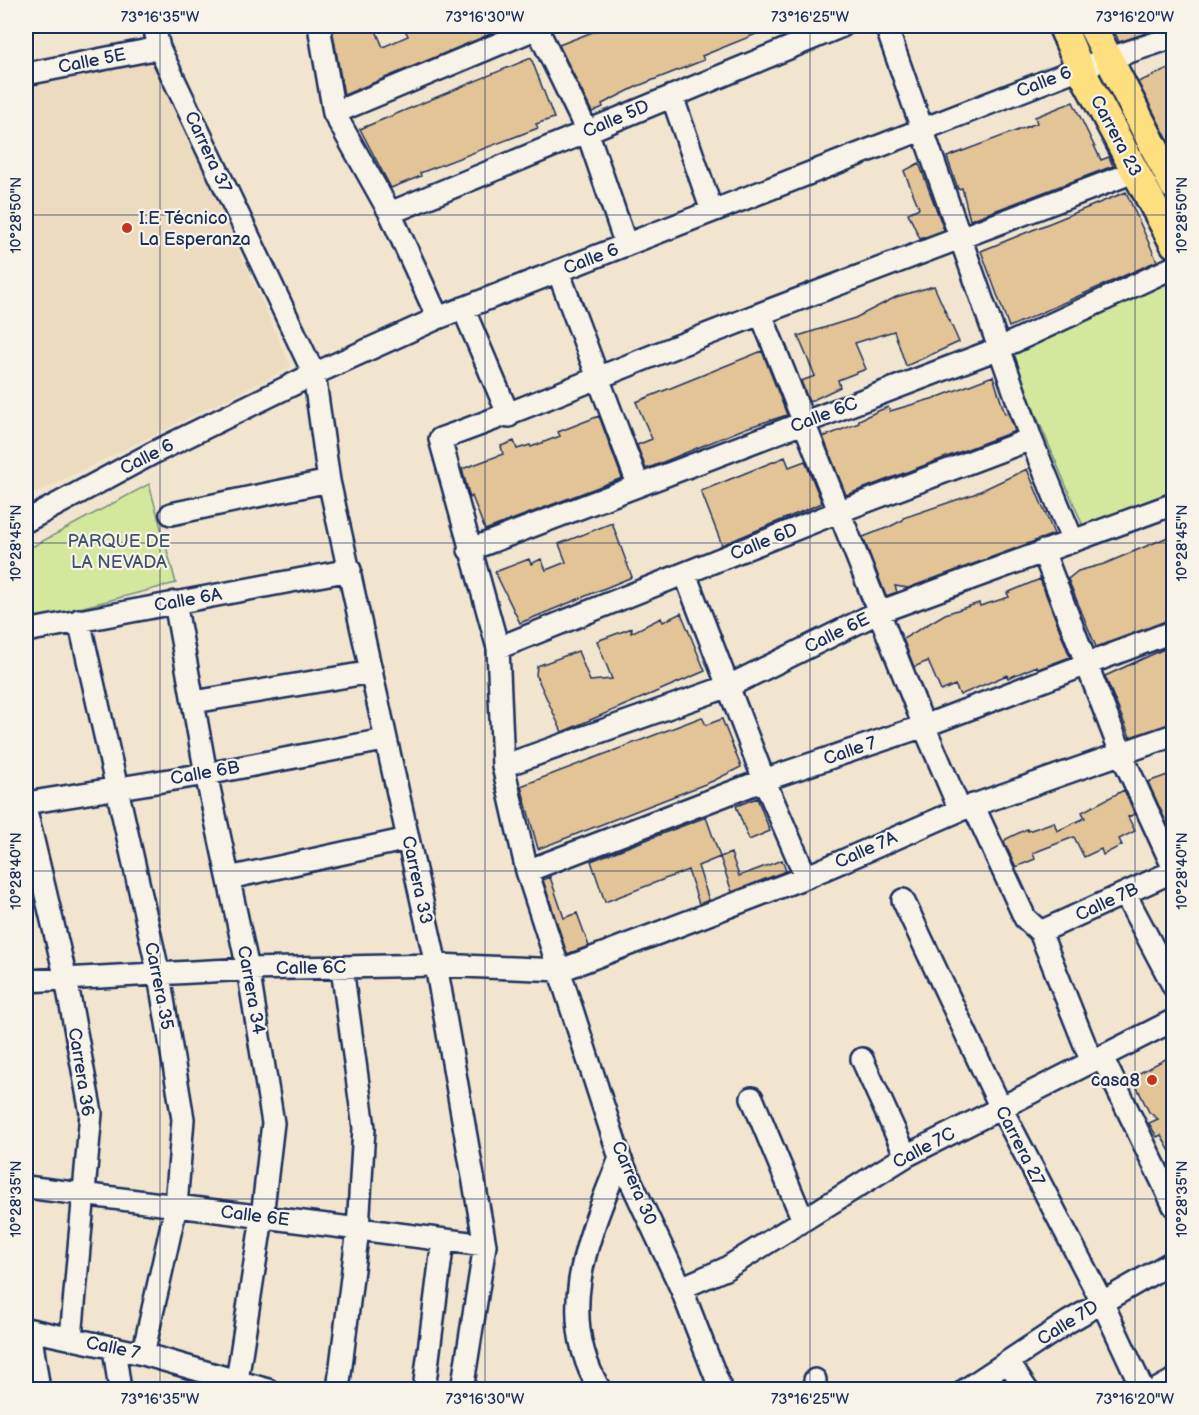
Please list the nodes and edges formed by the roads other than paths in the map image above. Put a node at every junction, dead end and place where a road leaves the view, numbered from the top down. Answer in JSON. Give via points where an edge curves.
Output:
{"nodes":[{"id":1,"x":154,"y":26,"type":"edge"},
{"id":2,"x":319,"y":26,"type":"edge"},
{"id":3,"x":538,"y":26,"type":"edge"},
{"id":4,"x":842,"y":26,"type":"edge"},
{"id":5,"x":885,"y":26,"type":"edge"},
{"id":6,"x":1062,"y":26,"type":"edge"},
{"id":7,"x":1092,"y":26,"type":"edge"},
{"id":8,"x":1173,"y":37,"type":"edge"},
{"id":9,"x":159,"y":48,"type":"junction"},
{"id":10,"x":1110,"y":59,"type":"junction"},
{"id":11,"x":1080,"y":68,"type":"junction"},
{"id":12,"x":26,"y":74,"type":"edge"},
{"id":13,"x":672,"y":96,"type":"junction"},
{"id":14,"x":334,"y":113,"type":"junction"},
{"id":15,"x":922,"y":130,"type":"junction"},
{"id":16,"x":587,"y":131,"type":"junction"},
{"id":17,"x":1170,"y":168,"type":"edge"},
{"id":18,"x":1134,"y":172,"type":"junction"},
{"id":19,"x":712,"y":211,"type":"junction"},
{"id":20,"x":390,"y":213,"type":"junction"},
{"id":21,"x":961,"y":237,"type":"junction"},
{"id":22,"x":1173,"y":244,"type":"edge"},
{"id":23,"x":626,"y":245,"type":"junction"},
{"id":24,"x":1173,"y":267,"type":"edge"},
{"id":25,"x":558,"y":271,"type":"junction"},
{"id":26,"x":463,"y":308,"type":"junction"},
{"id":27,"x":761,"y":314,"type":"junction"},
{"id":28,"x":438,"y":318,"type":"junction"},
{"id":29,"x":1000,"y":348,"type":"junction"},
{"id":30,"x":314,"y":374,"type":"junction"},
{"id":31,"x":598,"y":377,"type":"junction"},
{"id":32,"x":509,"y":416,"type":"junction"},
{"id":33,"x":806,"y":422,"type":"junction"},
{"id":34,"x":1032,"y":439,"type":"junction"},
{"id":35,"x":329,"y":481,"type":"junction"},
{"id":36,"x":638,"y":484,"type":"junction"},
{"id":37,"x":1173,"y":504,"type":"edge"},
{"id":38,"x":838,"y":512,"type":"junction"},
{"id":39,"x":171,"y":514,"type":"dead end"},
{"id":40,"x":26,"y":521,"type":"edge"},
{"id":41,"x":1072,"y":539,"type":"junction"},
{"id":42,"x":469,"y":550,"type":"junction"},
{"id":43,"x":1043,"y":550,"type":"junction"},
{"id":44,"x":350,"y":570,"type":"junction"},
{"id":45,"x":685,"y":574,"type":"junction"},
{"id":46,"x":175,"y":602,"type":"junction"},
{"id":47,"x":879,"y":612,"type":"junction"},
{"id":48,"x":79,"y":620,"type":"junction"},
{"id":49,"x":26,"y":631,"type":"edge"},
{"id":50,"x":1173,"y":632,"type":"edge"},
{"id":51,"x":498,"y":648,"type":"junction"},
{"id":52,"x":1089,"y":665,"type":"junction"},
{"id":53,"x":372,"y":672,"type":"junction"},
{"id":54,"x":729,"y":686,"type":"junction"},
{"id":55,"x":194,"y":702,"type":"junction"},
{"id":56,"x":924,"y":726,"type":"junction"},
{"id":57,"x":1173,"y":735,"type":"edge"},
{"id":58,"x":384,"y":740,"type":"junction"},
{"id":59,"x":1121,"y":753,"type":"junction"},
{"id":60,"x":503,"y":766,"type":"junction"},
{"id":61,"x":206,"y":774,"type":"junction"},
{"id":62,"x":764,"y":780,"type":"junction"},
{"id":63,"x":116,"y":787,"type":"junction"},
{"id":64,"x":26,"y":803,"type":"edge"},
{"id":65,"x":966,"y":807,"type":"junction"},
{"id":66,"x":26,"y":811,"type":"edge"},
{"id":67,"x":408,"y":839,"type":"junction"},
{"id":68,"x":1173,"y":870,"type":"edge"},
{"id":69,"x":527,"y":871,"type":"junction"},
{"id":70,"x":806,"y":877,"type":"junction"},
{"id":71,"x":229,"y":878,"type":"junction"},
{"id":72,"x":1125,"y":894,"type":"junction"},
{"id":73,"x":903,"y":900,"type":"dead end"},
{"id":74,"x":1040,"y":932,"type":"junction"},
{"id":75,"x":436,"y":965,"type":"junction"},
{"id":76,"x":342,"y":968,"type":"junction"},
{"id":77,"x":248,"y":969,"type":"junction"},
{"id":78,"x":561,"y":970,"type":"junction"},
{"id":79,"x":159,"y":975,"type":"junction"},
{"id":80,"x":66,"y":978,"type":"junction"},
{"id":81,"x":26,"y":981,"type":"edge"},
{"id":82,"x":1173,"y":987,"type":"edge"},
{"id":83,"x":1173,"y":1020,"type":"edge"},
{"id":84,"x":1096,"y":1058,"type":"junction"},
{"id":85,"x":862,"y":1059,"type":"dead end"},
{"id":86,"x":752,"y":1098,"type":"dead end"},
{"id":87,"x":1001,"y":1108,"type":"junction"},
{"id":88,"x":906,"y":1156,"type":"junction"},
{"id":89,"x":620,"y":1158,"type":"junction"},
{"id":90,"x":26,"y":1187,"type":"edge"},
{"id":91,"x":83,"y":1194,"type":"junction"},
{"id":92,"x":176,"y":1206,"type":"junction"},
{"id":93,"x":1173,"y":1206,"type":"edge"},
{"id":94,"x":262,"y":1217,"type":"junction"},
{"id":95,"x":802,"y":1220,"type":"junction"},
{"id":96,"x":358,"y":1229,"type":"junction"},
{"id":97,"x":442,"y":1240,"type":"junction"},
{"id":98,"x":485,"y":1245,"type":"junction"},
{"id":99,"x":1173,"y":1261,"type":"edge"},
{"id":100,"x":681,"y":1288,"type":"junction"},
{"id":101,"x":1102,"y":1302,"type":"junction"},
{"id":102,"x":28,"y":1330,"type":"edge"},
{"id":103,"x":71,"y":1338,"type":"junction"},
{"id":104,"x":114,"y":1348,"type":"junction"},
{"id":105,"x":143,"y":1354,"type":"junction"},
{"id":106,"x":1008,"y":1362,"type":"junction"},
{"id":107,"x":1173,"y":1380,"type":"edge"},
{"id":108,"x":227,"y":1383,"type":"edge"},
{"id":109,"x":39,"y":1389,"type":"edge"},
{"id":110,"x":120,"y":1389,"type":"edge"},
{"id":111,"x":268,"y":1389,"type":"edge"},
{"id":112,"x":338,"y":1389,"type":"edge"},
{"id":113,"x":424,"y":1389,"type":"edge"},
{"id":114,"x":462,"y":1389,"type":"edge"},
{"id":115,"x":600,"y":1389,"type":"edge"},
{"id":116,"x":721,"y":1389,"type":"edge"},
{"id":117,"x":965,"y":1389,"type":"edge"},
{"id":118,"x":1027,"y":1389,"type":"edge"},
{"id":119,"x":1143,"y":1389,"type":"edge"},
{"id":120,"x":1156,"y":1389,"type":"edge"}],
"edges":[{"from":1,"to":9,"type":"street","name":"Carrera 37"},
{"from":2,"to":14,"type":"street"},
{"from":3,"to":14,"type":"street"},
{"from":3,"to":16,"type":"street"},
{"from":4,"to":13,"type":"street","name":"Calle 5D"},
{"from":5,"to":15,"type":"street"},
{"from":6,"to":11,"type":"main road","name":"Carrera 23"},
{"from":7,"to":10,"type":"main road","name":"Carrera 23"},
{"from":8,"to":10,"type":"street","name":"Calle 6"},
{"from":9,"to":12,"type":"street","name":"Calle 5E"},
{"from":9,"to":30,"type":"street","name":"Carrera 37"},
{"from":10,"to":11,"type":"street","name":"Calle 6"},
{"from":10,"to":17,"type":"main road","name":"Carrera 23"},
{"from":11,"to":15,"type":"street","name":"Calle 6"},
{"from":11,"to":18,"type":"main road","name":"Carrera 23"},
{"from":13,"to":16,"type":"street","name":"Calle 5D"},
{"from":13,"to":19,"type":"street"},
{"from":14,"to":20,"type":"street"},
{"from":15,"to":19,"type":"street","name":"Calle 6"},
{"from":15,"to":21,"type":"street"},
{"from":16,"to":20,"type":"street","name":"Calle 5D"},
{"from":16,"to":23,"type":"street"},
{"from":18,"to":21,"type":"street"},
{"from":18,"to":22,"type":"main road","name":"Carrera 23"},
{"from":19,"to":23,"type":"street","name":"Calle 6"},
{"from":20,"to":28,"type":"street"},
{"from":21,"to":27,"type":"street"},
{"from":21,"to":29,"type":"street"},
{"from":23,"to":25,"type":"street","name":"Calle 6"},
{"from":24,"to":29,"type":"street","name":"Calle 6C"},
{"from":25,"to":26,"type":"street","name":"Calle 6"},
{"from":25,"to":31,"type":"street"},
{"from":26,"to":28,"type":"street","name":"Calle 6"},
{"from":26,"to":32,"type":"street"},
{"from":27,"to":31,"type":"street"},
{"from":27,"to":33,"type":"street"},
{"from":28,"to":30,"type":"street","name":"Calle 6"},
{"from":29,"to":33,"type":"street","name":"Calle 6C"},
{"from":29,"to":34,"type":"street"},
{"from":30,"to":35,"type":"street","name":"Carrera 33"},
{"from":30,"to":40,"type":"street","name":"Calle 6"},
{"from":31,"to":32,"type":"street"},
{"from":31,"to":36,"type":"street"},
{"from":32,"to":42,"type":"street","name":"Carrera 30","via":[[440,439]]},
{"from":33,"to":36,"type":"street","name":"Calle 6C"},
{"from":33,"to":38,"type":"street"},
{"from":34,"to":38,"type":"street","name":"Calle 6D"},
{"from":34,"to":41,"type":"street"},
{"from":35,"to":39,"type":"street"},
{"from":35,"to":44,"type":"street","name":"Carrera 33"},
{"from":36,"to":42,"type":"street","name":"Calle 6C"},
{"from":37,"to":41,"type":"street","name":"Calle 6E"},
{"from":38,"to":45,"type":"street","name":"Calle 6D"},
{"from":38,"to":47,"type":"street"},
{"from":41,"to":43,"type":"street","name":"Calle 6E"},
{"from":42,"to":51,"type":"street","name":"Carrera 30"},
{"from":43,"to":47,"type":"street","name":"Calle 6E"},
{"from":43,"to":52,"type":"street"},
{"from":44,"to":46,"type":"street","name":"Calle 6A"},
{"from":44,"to":53,"type":"street","name":"Carrera 33"},
{"from":45,"to":51,"type":"street","name":"Calle 6D"},
{"from":45,"to":54,"type":"street"},
{"from":46,"to":48,"type":"street","name":"Calle 6A"},
{"from":46,"to":55,"type":"street","name":"Carrera 34"},
{"from":47,"to":54,"type":"street","name":"Calle 6E"},
{"from":47,"to":56,"type":"street"},
{"from":48,"to":49,"type":"street","name":"Calle 6A"},
{"from":48,"to":63,"type":"street","name":"Carrera 35"},
{"from":50,"to":52,"type":"street","name":"Calle 7"},
{"from":51,"to":60,"type":"street","name":"Carrera 30"},
{"from":52,"to":56,"type":"street","name":"Calle 7"},
{"from":52,"to":59,"type":"street"},
{"from":53,"to":55,"type":"street"},
{"from":53,"to":58,"type":"street","name":"Carrera 33"},
{"from":54,"to":60,"type":"street","name":"Calle 6E"},
{"from":54,"to":62,"type":"street"},
{"from":55,"to":61,"type":"street","name":"Carrera 34"},
{"from":56,"to":62,"type":"street","name":"Calle 7"},
{"from":56,"to":65,"type":"street"},
{"from":57,"to":59,"type":"street","name":"Calle 7A"},
{"from":58,"to":61,"type":"street","name":"Calle 6B"},
{"from":58,"to":67,"type":"street","name":"Carrera 33"},
{"from":59,"to":65,"type":"street","name":"Calle 7A"},
{"from":59,"to":68,"type":"street"},
{"from":60,"to":69,"type":"street","name":"Carrera 30"},
{"from":61,"to":63,"type":"street","name":"Calle 6B"},
{"from":61,"to":71,"type":"street","name":"Carrera 34"},
{"from":62,"to":69,"type":"street","name":"Calle 7"},
{"from":62,"to":70,"type":"street"},
{"from":63,"to":64,"type":"street","name":"Calle 6B"},
{"from":63,"to":79,"type":"street","name":"Carrera 35"},
{"from":65,"to":70,"type":"street","name":"Calle 7A"},
{"from":65,"to":74,"type":"street","via":[[1025,918]]},
{"from":66,"to":80,"type":"street","name":"Carrera 36"},
{"from":67,"to":71,"type":"street"},
{"from":67,"to":75,"type":"street","name":"Carrera 33"},
{"from":68,"to":72,"type":"street","name":"Calle 7B"},
{"from":69,"to":78,"type":"street","name":"Carrera 30"},
{"from":70,"to":78,"type":"street","name":"Calle 7A"},
{"from":71,"to":77,"type":"street","name":"Carrera 34"},
{"from":72,"to":74,"type":"street","name":"Calle 7B"},
{"from":72,"to":82,"type":"street"},
{"from":73,"to":87,"type":"street","name":"Carrera 27"},
{"from":74,"to":84,"type":"street"},
{"from":75,"to":76,"type":"street","name":"Calle 6C"},
{"from":75,"to":78,"type":"street","name":"Calle 6C"},
{"from":75,"to":98,"type":"street","name":"Carrera 33"},
{"from":76,"to":77,"type":"street","name":"Calle 6C"},
{"from":76,"to":96,"type":"street","via":[[364,1128]]},
{"from":77,"to":79,"type":"street","name":"Calle 6C"},
{"from":77,"to":94,"type":"street","name":"Carrera 34","via":[[273,1123]]},
{"from":78,"to":89,"type":"street","name":"Carrera 30"},
{"from":79,"to":80,"type":"street","name":"Calle 6C"},
{"from":79,"to":92,"type":"street","name":"Carrera 35","via":[[183,1119]]},
{"from":80,"to":81,"type":"street","name":"Calle 6C"},
{"from":80,"to":91,"type":"street","name":"Carrera 36","via":[[91,1113]]},
{"from":83,"to":84,"type":"street","name":"Calle 7C"},
{"from":84,"to":87,"type":"street","name":"Calle 7C"},
{"from":84,"to":93,"type":"street"},
{"from":85,"to":88,"type":"street"},
{"from":86,"to":95,"type":"street"},
{"from":87,"to":88,"type":"street","name":"Calle 7C"},
{"from":87,"to":101,"type":"street","name":"Carrera 27"},
{"from":88,"to":95,"type":"street","name":"Calle 7C"},
{"from":89,"to":100,"type":"street","name":"Carrera 30"},
{"from":89,"to":115,"type":"street","via":[[592,1230],[576,1300],[588,1370]]},
{"from":90,"to":91,"type":"street","name":"Calle 6E"},
{"from":91,"to":92,"type":"street","name":"Calle 6E"},
{"from":91,"to":103,"type":"street","name":"Carrera 36"},
{"from":92,"to":94,"type":"street","name":"Calle 6E"},
{"from":92,"to":105,"type":"street","name":"Carrera 35"},
{"from":94,"to":96,"type":"street","name":"Calle 6E"},
{"from":94,"to":108,"type":"street","name":"Carrera 34"},
{"from":95,"to":100,"type":"street","name":"Calle 7C","via":[[725,1269]]},
{"from":96,"to":97,"type":"street","name":"Calle 6E"},
{"from":96,"to":112,"type":"street"},
{"from":97,"to":98,"type":"street","name":"Calle 6E"},
{"from":97,"to":113,"type":"street"},
{"from":98,"to":114,"type":"street","name":"Carrera 33"},
{"from":99,"to":101,"type":"street","name":"Calle 7D"},
{"from":100,"to":116,"type":"street","name":"Carrera 30"},
{"from":101,"to":106,"type":"street","name":"Calle 7D"},
{"from":101,"to":119,"type":"street","name":"Carrera 27"},
{"from":102,"to":103,"type":"street","name":"Calle 7"},
{"from":102,"to":109,"type":"street"},
{"from":103,"to":104,"type":"street","name":"Calle 7"},
{"from":104,"to":105,"type":"street","name":"Calle 7"},
{"from":104,"to":110,"type":"street"},
{"from":105,"to":108,"type":"street","name":"Calle 7"},
{"from":106,"to":117,"type":"street","name":"Calle 7D"},
{"from":106,"to":118,"type":"street"},
{"from":107,"to":120,"type":"street"},
{"from":108,"to":111,"type":"street","name":"Calle 7"}]}
